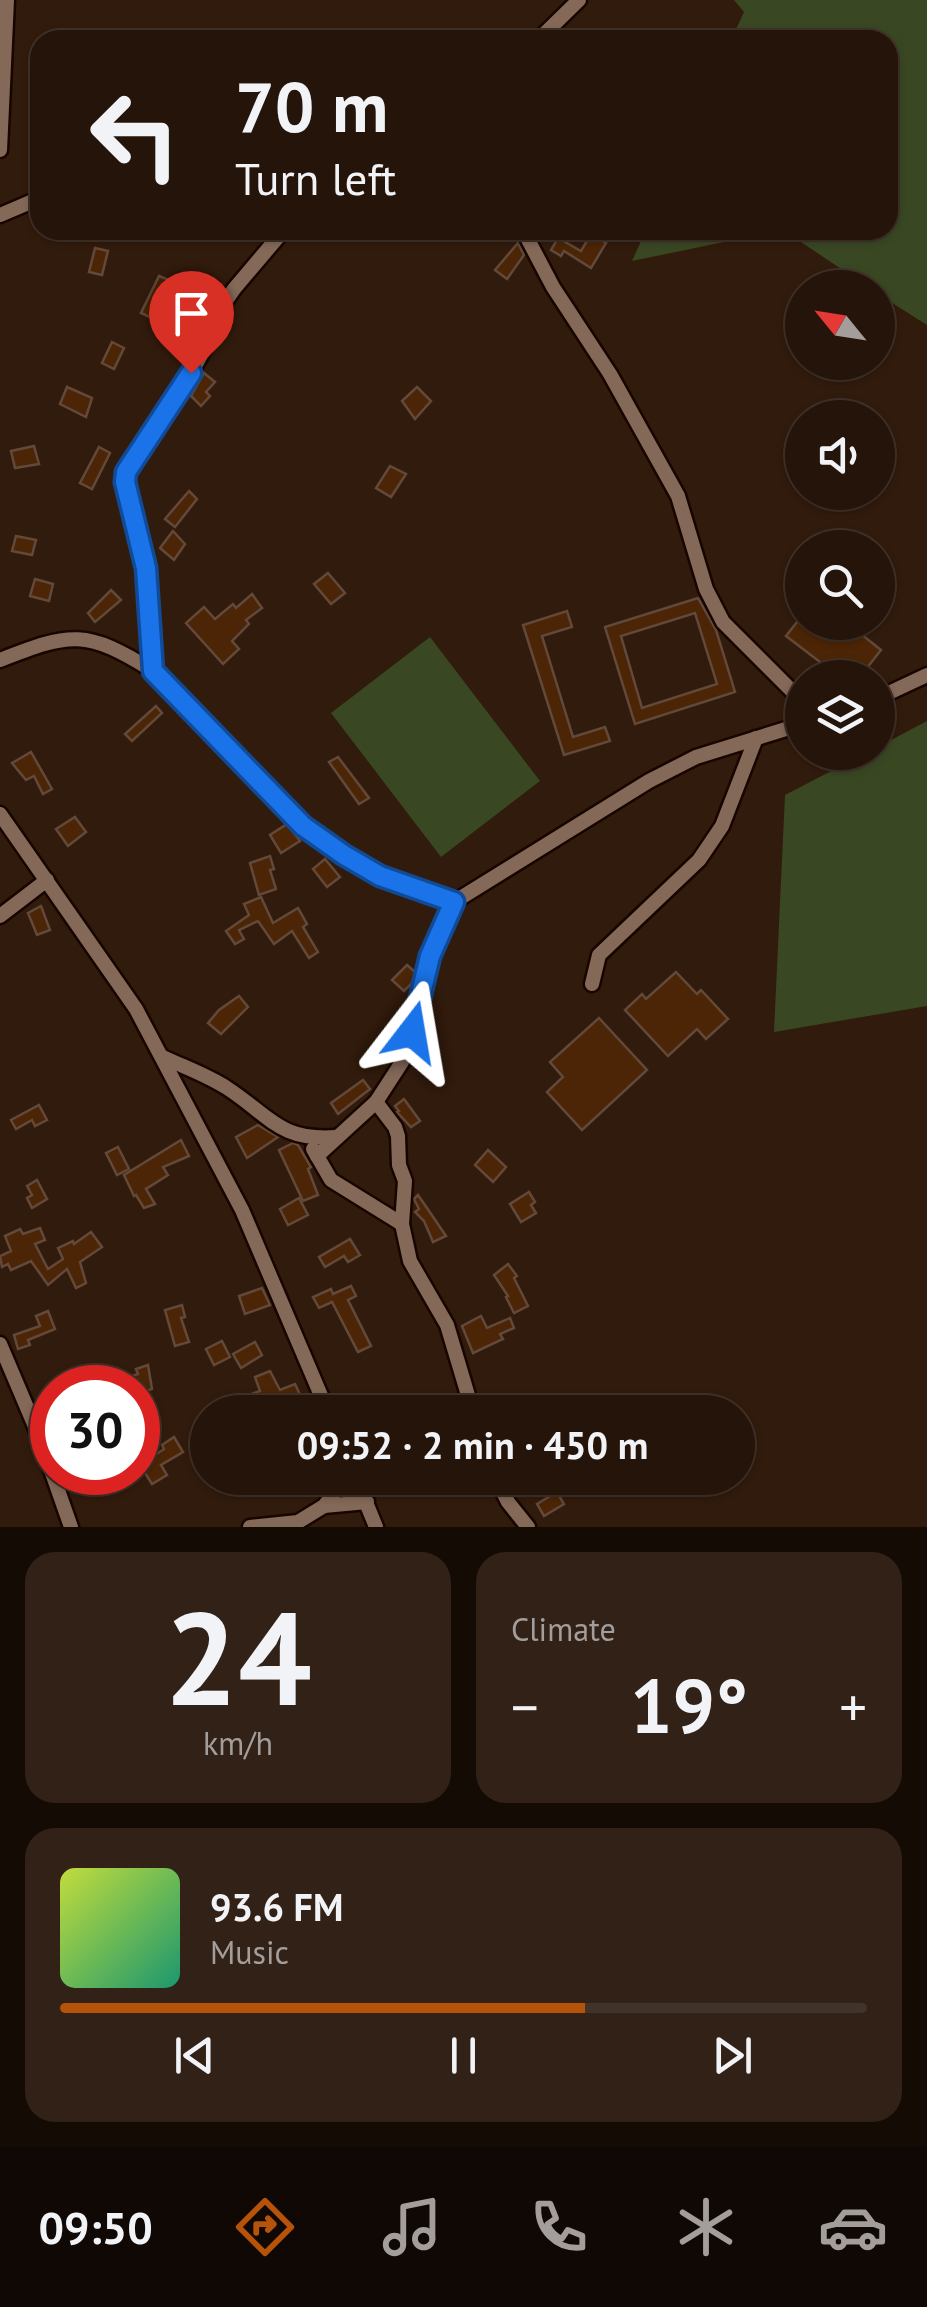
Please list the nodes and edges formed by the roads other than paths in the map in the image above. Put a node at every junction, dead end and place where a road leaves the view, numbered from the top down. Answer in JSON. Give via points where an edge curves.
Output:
{"nodes":[{"id":1,"x":7,"y":0,"type":"edge"},
{"id":2,"x":579,"y":0,"type":"edge"},
{"id":3,"x":548,"y":30,"type":"edge"},
{"id":4,"x":0,"y":150,"type":"edge"},
{"id":5,"x":30,"y":202,"type":"edge"},
{"id":6,"x":0,"y":215,"type":"edge"},
{"id":7,"x":276,"y":240,"type":"edge"},
{"id":8,"x":527,"y":240,"type":"edge"},
{"id":9,"x":0,"y":660,"type":"edge"},
{"id":10,"x":153,"y":671,"type":"junction"},
{"id":11,"x":927,"y":675,"type":"edge"},
{"id":12,"x":785,"y":684,"type":"edge"},
{"id":13,"x":895,"y":690,"type":"edge"},
{"id":14,"x":785,"y":729,"type":"edge"},
{"id":15,"x":756,"y":738,"type":"junction"},
{"id":16,"x":0,"y":814,"type":"edge"},
{"id":17,"x":47,"y":880,"type":"junction"},
{"id":18,"x":454,"y":902,"type":"junction"},
{"id":19,"x":0,"y":916,"type":"edge"},
{"id":20,"x":592,"y":984,"type":"dead end"},
{"id":21,"x":162,"y":1057,"type":"junction"},
{"id":22,"x":376,"y":1102,"type":"junction"},
{"id":23,"x":336,"y":1137,"type":"junction"},
{"id":24,"x":307,"y":1139,"type":"junction"},
{"id":25,"x":317,"y":1156,"type":"junction"},
{"id":26,"x":402,"y":1224,"type":"junction"},
{"id":27,"x":0,"y":1344,"type":"edge"},
{"id":28,"x":321,"y":1395,"type":"edge"},
{"id":29,"x":467,"y":1395,"type":"edge"},
{"id":30,"x":333,"y":1495,"type":"edge"},
{"id":31,"x":363,"y":1495,"type":"edge"},
{"id":32,"x":504,"y":1495,"type":"edge"},
{"id":33,"x":366,"y":1502,"type":"junction"},
{"id":34,"x":324,"y":1506,"type":"junction"},
{"id":35,"x":70,"y":1527,"type":"edge"},
{"id":36,"x":250,"y":1527,"type":"edge"},
{"id":37,"x":376,"y":1527,"type":"edge"},
{"id":38,"x":528,"y":1527,"type":"edge"}],
"edges":[{"from":1,"to":4,"type":"street"},
{"from":2,"to":3,"type":"street"},
{"from":5,"to":6,"type":"street"},
{"from":7,"to":10,"type":"street","via":[[214,318],[177,399],[126,472],[146,568]]},
{"from":8,"to":12,"type":"street","via":[[678,496],[723,622]]},
{"from":9,"to":10,"type":"street","via":[[65,637],[123,652]]},
{"from":10,"to":18,"type":"street","via":[[303,826],[380,876]]},
{"from":11,"to":13,"type":"street"},
{"from":14,"to":15,"type":"street"},
{"from":15,"to":18,"type":"street","via":[[649,781]]},
{"from":15,"to":20,"type":"street","via":[[722,826],[699,860],[599,955]]},
{"from":16,"to":17,"type":"street"},
{"from":17,"to":19,"type":"street"},
{"from":17,"to":21,"type":"street"},
{"from":18,"to":22,"type":"street","via":[[430,956],[402,1062]]},
{"from":21,"to":24,"type":"street","via":[[227,1088]]},
{"from":21,"to":28,"type":"street","via":[[242,1210]]},
{"from":22,"to":23,"type":"street"},
{"from":22,"to":26,"type":"street","via":[[398,1136]]},
{"from":23,"to":24,"type":"street"},
{"from":23,"to":25,"type":"street"},
{"from":24,"to":25,"type":"street"},
{"from":25,"to":26,"type":"street","via":[[330,1180]]},
{"from":26,"to":29,"type":"street","via":[[410,1260],[447,1326]]},
{"from":27,"to":35,"type":"street"},
{"from":30,"to":34,"type":"street"},
{"from":31,"to":33,"type":"street"},
{"from":32,"to":38,"type":"street"},
{"from":33,"to":34,"type":"street"},
{"from":33,"to":37,"type":"street"},
{"from":34,"to":36,"type":"street","via":[[298,1522]]}]}
